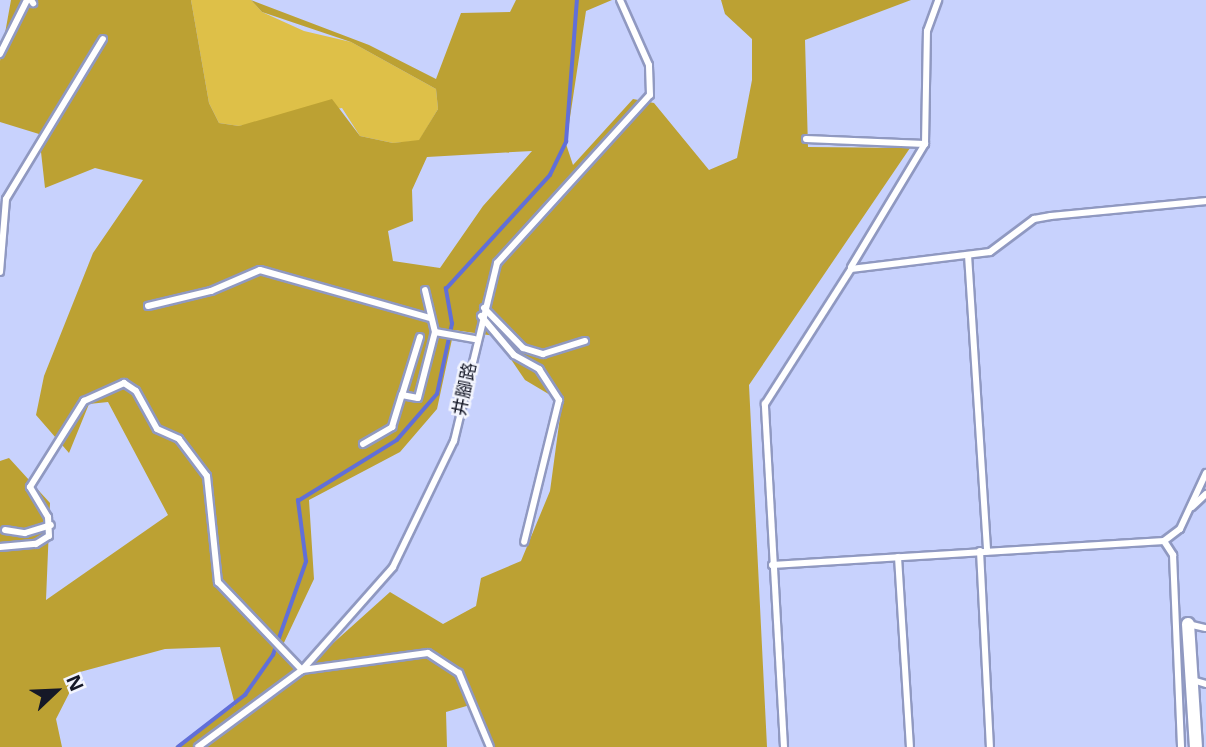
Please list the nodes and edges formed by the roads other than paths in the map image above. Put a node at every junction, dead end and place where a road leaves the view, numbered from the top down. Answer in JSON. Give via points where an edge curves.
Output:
{"nodes":[{"id":1,"x":620,"y":0,"type":"edge"},
{"id":2,"x":938,"y":0,"type":"edge"},
{"id":3,"x":30,"y":1,"type":"edge"},
{"id":4,"x":103,"y":39,"type":"dead end"},
{"id":5,"x":0,"y":54,"type":"edge"},
{"id":6,"x":806,"y":139,"type":"dead end"},
{"id":7,"x":925,"y":144,"type":"junction"},
{"id":8,"x":0,"y":192,"type":"edge"},
{"id":9,"x":6,"y":199,"type":"junction"},
{"id":10,"x":1206,"y":201,"type":"edge"},
{"id":11,"x":968,"y":256,"type":"junction"},
{"id":12,"x":850,"y":269,"type":"junction"},
{"id":13,"x":0,"y":272,"type":"edge"},
{"id":14,"x":425,"y":290,"type":"dead end"},
{"id":15,"x":148,"y":306,"type":"dead end"},
{"id":16,"x":484,"y":307,"type":"junction"},
{"id":17,"x":481,"y":316,"type":"junction"},
{"id":18,"x":430,"y":318,"type":"junction"},
{"id":19,"x":435,"y":332,"type":"junction"},
{"id":20,"x":420,"y":337,"type":"dead end"},
{"id":21,"x":474,"y":339,"type":"junction"},
{"id":22,"x":585,"y":341,"type":"dead end"},
{"id":23,"x":402,"y":395,"type":"junction"},
{"id":24,"x":363,"y":444,"type":"dead end"},
{"id":25,"x":1206,"y":473,"type":"edge"},
{"id":26,"x":1206,"y":494,"type":"edge"},
{"id":27,"x":1188,"y":510,"type":"junction"},
{"id":28,"x":51,"y":525,"type":"junction"},
{"id":29,"x":5,"y":530,"type":"dead end"},
{"id":30,"x":1164,"y":541,"type":"junction"},
{"id":31,"x":524,"y":542,"type":"dead end"},
{"id":32,"x":0,"y":547,"type":"edge"},
{"id":33,"x":984,"y":551,"type":"junction"},
{"id":34,"x":898,"y":557,"type":"junction"},
{"id":35,"x":772,"y":565,"type":"junction"},
{"id":36,"x":1188,"y":624,"type":"joint"},
{"id":37,"x":1206,"y":628,"type":"edge"},
{"id":38,"x":302,"y":670,"type":"junction"},
{"id":39,"x":1201,"y":683,"type":"edge"},
{"id":40,"x":1200,"y":729,"type":"edge"},
{"id":41,"x":198,"y":747,"type":"edge"},
{"id":42,"x":490,"y":747,"type":"edge"},
{"id":43,"x":784,"y":747,"type":"edge"},
{"id":44,"x":910,"y":747,"type":"edge"},
{"id":45,"x":990,"y":747,"type":"edge"},
{"id":46,"x":1181,"y":747,"type":"edge"},
{"id":47,"x":1196,"y":747,"type":"edge"}],
"edges":[{"from":1,"to":16,"type":"lane","name":"井腳路","via":[[649,65],[650,94],[527,222],[497,263]]},
{"from":2,"to":7,"type":"lane","via":[[927,32]]},
{"from":3,"to":5,"type":"lane"},
{"from":4,"to":9,"type":"lane"},
{"from":6,"to":7,"type":"lane"},
{"from":7,"to":12,"type":"lane"},
{"from":8,"to":9,"type":"lane"},
{"from":9,"to":13,"type":"lane"},
{"from":10,"to":11,"type":"lane","via":[[1034,219],[990,252]]},
{"from":11,"to":12,"type":"lane"},
{"from":11,"to":33,"type":"lane"},
{"from":12,"to":35,"type":"lane","via":[[768,391]]},
{"from":14,"to":18,"type":"lane"},
{"from":15,"to":18,"type":"lane","via":[[211,292],[260,270]]},
{"from":16,"to":17,"type":"lane","name":"井腳路"},
{"from":16,"to":22,"type":"lane","via":[[523,348],[543,354]]},
{"from":17,"to":21,"type":"lane","name":"井腳路"},
{"from":17,"to":31,"type":"lane","via":[[514,355],[539,369],[559,400]]},
{"from":18,"to":19,"type":"lane"},
{"from":19,"to":21,"type":"lane"},
{"from":19,"to":23,"type":"lane","via":[[418,398]]},
{"from":20,"to":23,"type":"lane"},
{"from":21,"to":38,"type":"lane","name":"井腳路","via":[[445,466],[393,567]]},
{"from":23,"to":24,"type":"lane","via":[[392,427]]},
{"from":25,"to":27,"type":"lane"},
{"from":26,"to":27,"type":"lane"},
{"from":27,"to":30,"type":"lane"},
{"from":28,"to":29,"type":"lane","via":[[25,533]]},
{"from":28,"to":32,"type":"lane","via":[[45,541]]},
{"from":28,"to":38,"type":"lane","via":[[30,487],[84,401],[124,383],[136,391],[157,429],[179,439],[207,476],[218,582]]},
{"from":30,"to":33,"type":"lane"},
{"from":30,"to":46,"type":"lane","via":[[1173,555]]},
{"from":33,"to":34,"type":"lane"},
{"from":33,"to":45,"type":"lane"},
{"from":34,"to":35,"type":"lane"},
{"from":34,"to":44,"type":"lane"},
{"from":35,"to":43,"type":"lane"},
{"from":36,"to":37,"type":"lane"},
{"from":36,"to":39,"type":"street"},
{"from":38,"to":41,"type":"lane","name":"井腳路"},
{"from":38,"to":42,"type":"lane","via":[[366,657],[380,663],[428,653],[439,657],[459,673]]},
{"from":39,"to":40,"type":"street"},
{"from":40,"to":47,"type":"street"}]}
